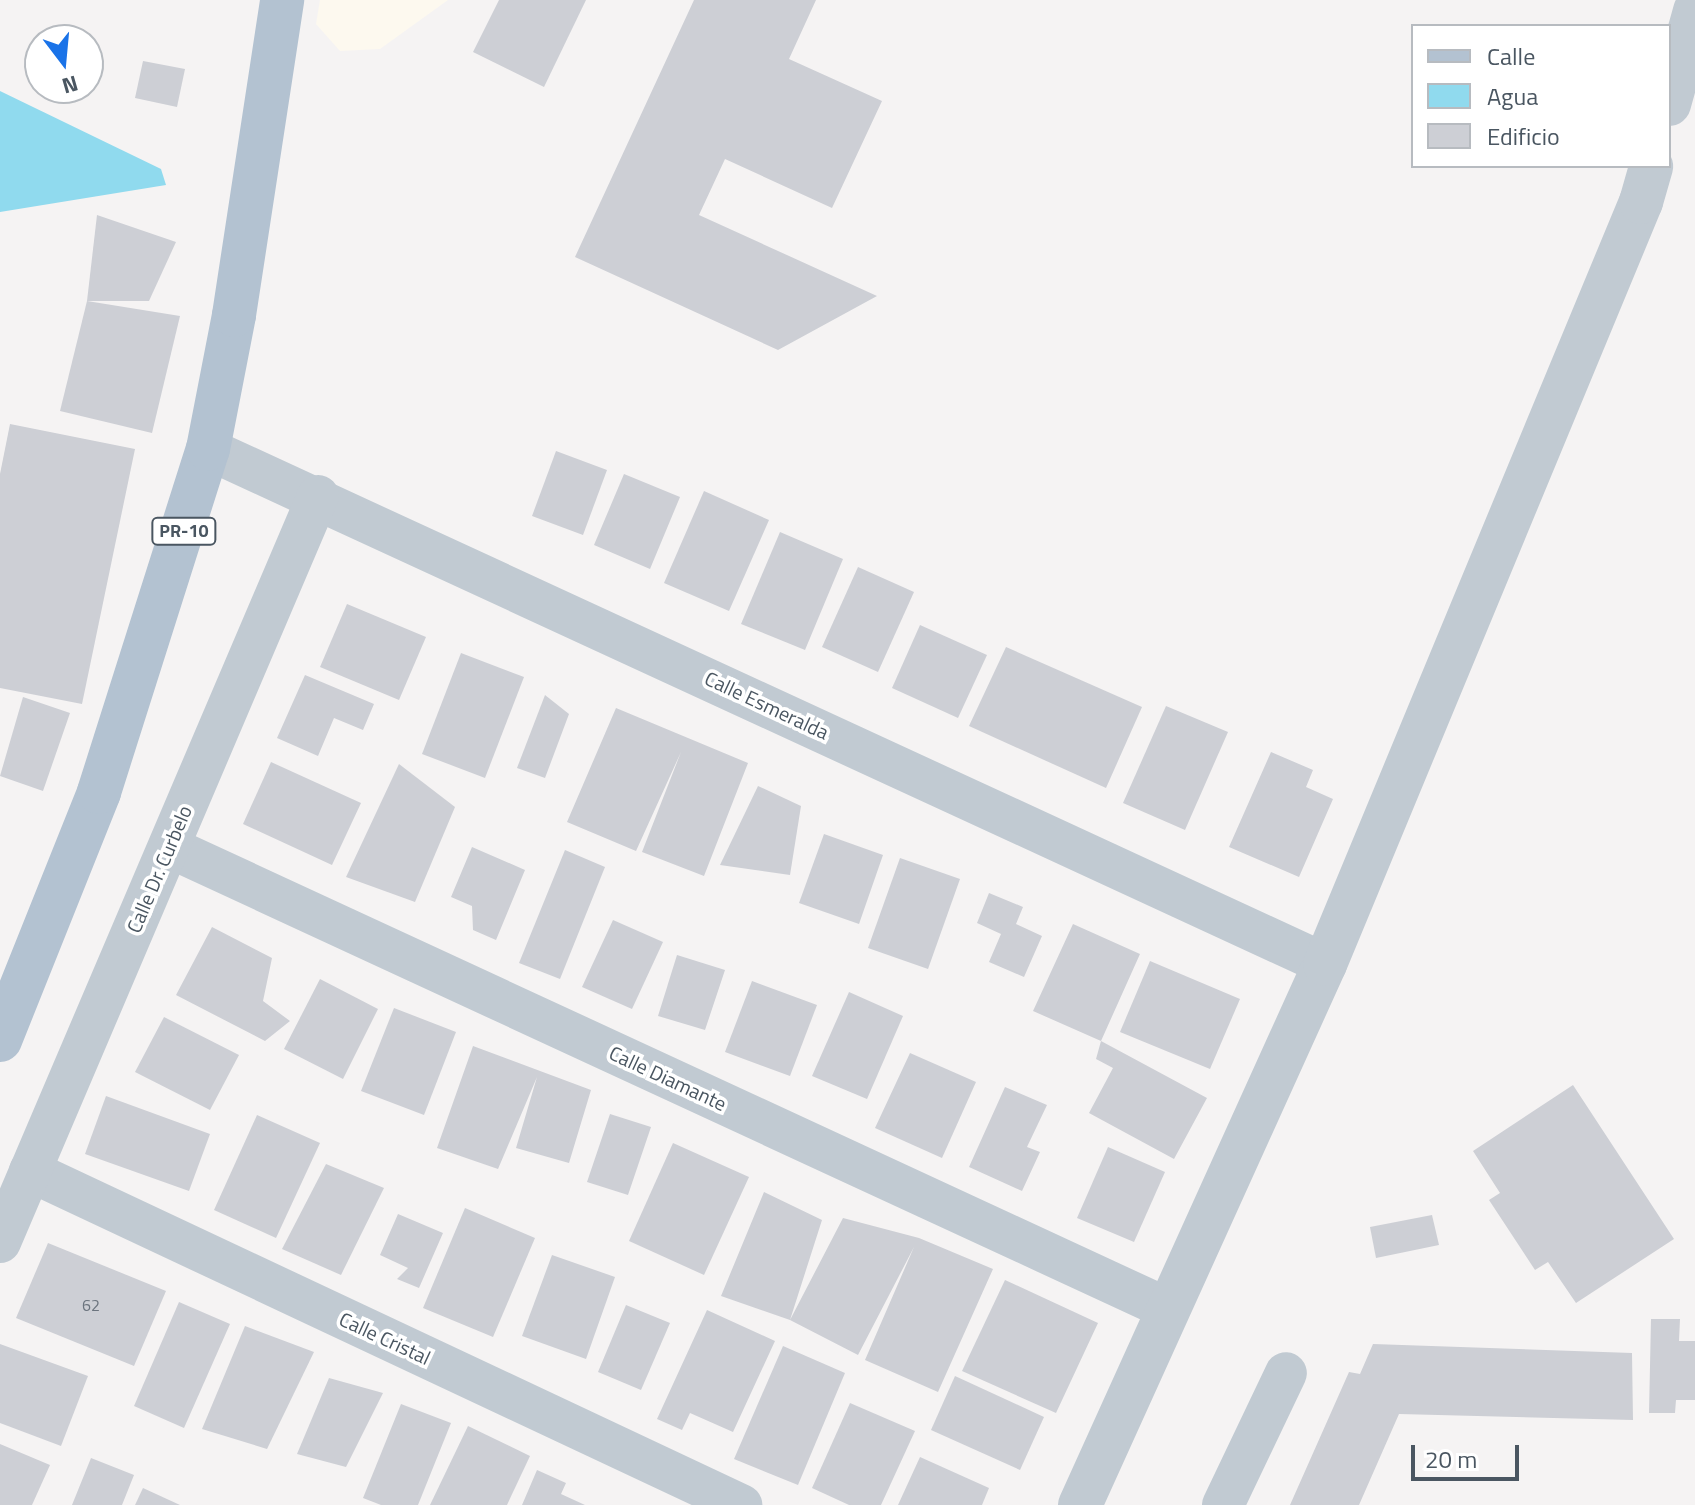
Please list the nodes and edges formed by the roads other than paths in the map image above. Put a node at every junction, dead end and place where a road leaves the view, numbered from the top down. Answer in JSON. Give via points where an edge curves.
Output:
{"nodes":[{"id":1,"x":282,"y":0,"type":"edge"},
{"id":2,"x":1695,"y":11,"type":"edge"},
{"id":3,"x":1671,"y":97,"type":"edge"},
{"id":4,"x":1650,"y":168,"type":"edge"},
{"id":5,"x":208,"y":449,"type":"junction"},
{"id":6,"x":318,"y":496,"type":"junction"},
{"id":7,"x":169,"y":847,"type":"junction"},
{"id":8,"x":1325,"y":964,"type":"junction"},
{"id":9,"x":0,"y":1040,"type":"edge"},
{"id":10,"x":30,"y":1171,"type":"junction"},
{"id":11,"x":0,"y":1242,"type":"edge"},
{"id":12,"x":1168,"y":1309,"type":"junction"},
{"id":13,"x":1286,"y":1373,"type":"dead end"},
{"id":14,"x":741,"y":1505,"type":"edge"},
{"id":15,"x":1080,"y":1505,"type":"edge"},
{"id":16,"x":1223,"y":1505,"type":"edge"}],
"edges":[{"from":1,"to":5,"type":"main road","number":"PR-10"},
{"from":2,"to":3,"type":"street"},
{"from":4,"to":8,"type":"street","via":[[1641,202]]},
{"from":5,"to":6,"type":"street","name":"Calle Esmeralda"},
{"from":5,"to":9,"type":"main road","number":"PR-10","via":[[99,792]]},
{"from":6,"to":7,"type":"street","name":"Calle Dr. Curbelo"},
{"from":6,"to":8,"type":"street","name":"Calle Esmeralda"},
{"from":7,"to":10,"type":"street","name":"Calle Dr. Curbelo"},
{"from":7,"to":12,"type":"street","name":"Calle Diamante"},
{"from":8,"to":12,"type":"street"},
{"from":10,"to":11,"type":"street","name":"Calle Dr. Curbelo"},
{"from":10,"to":14,"type":"street","name":"Calle Cristal"},
{"from":12,"to":15,"type":"street"},
{"from":13,"to":16,"type":"street"}]}
